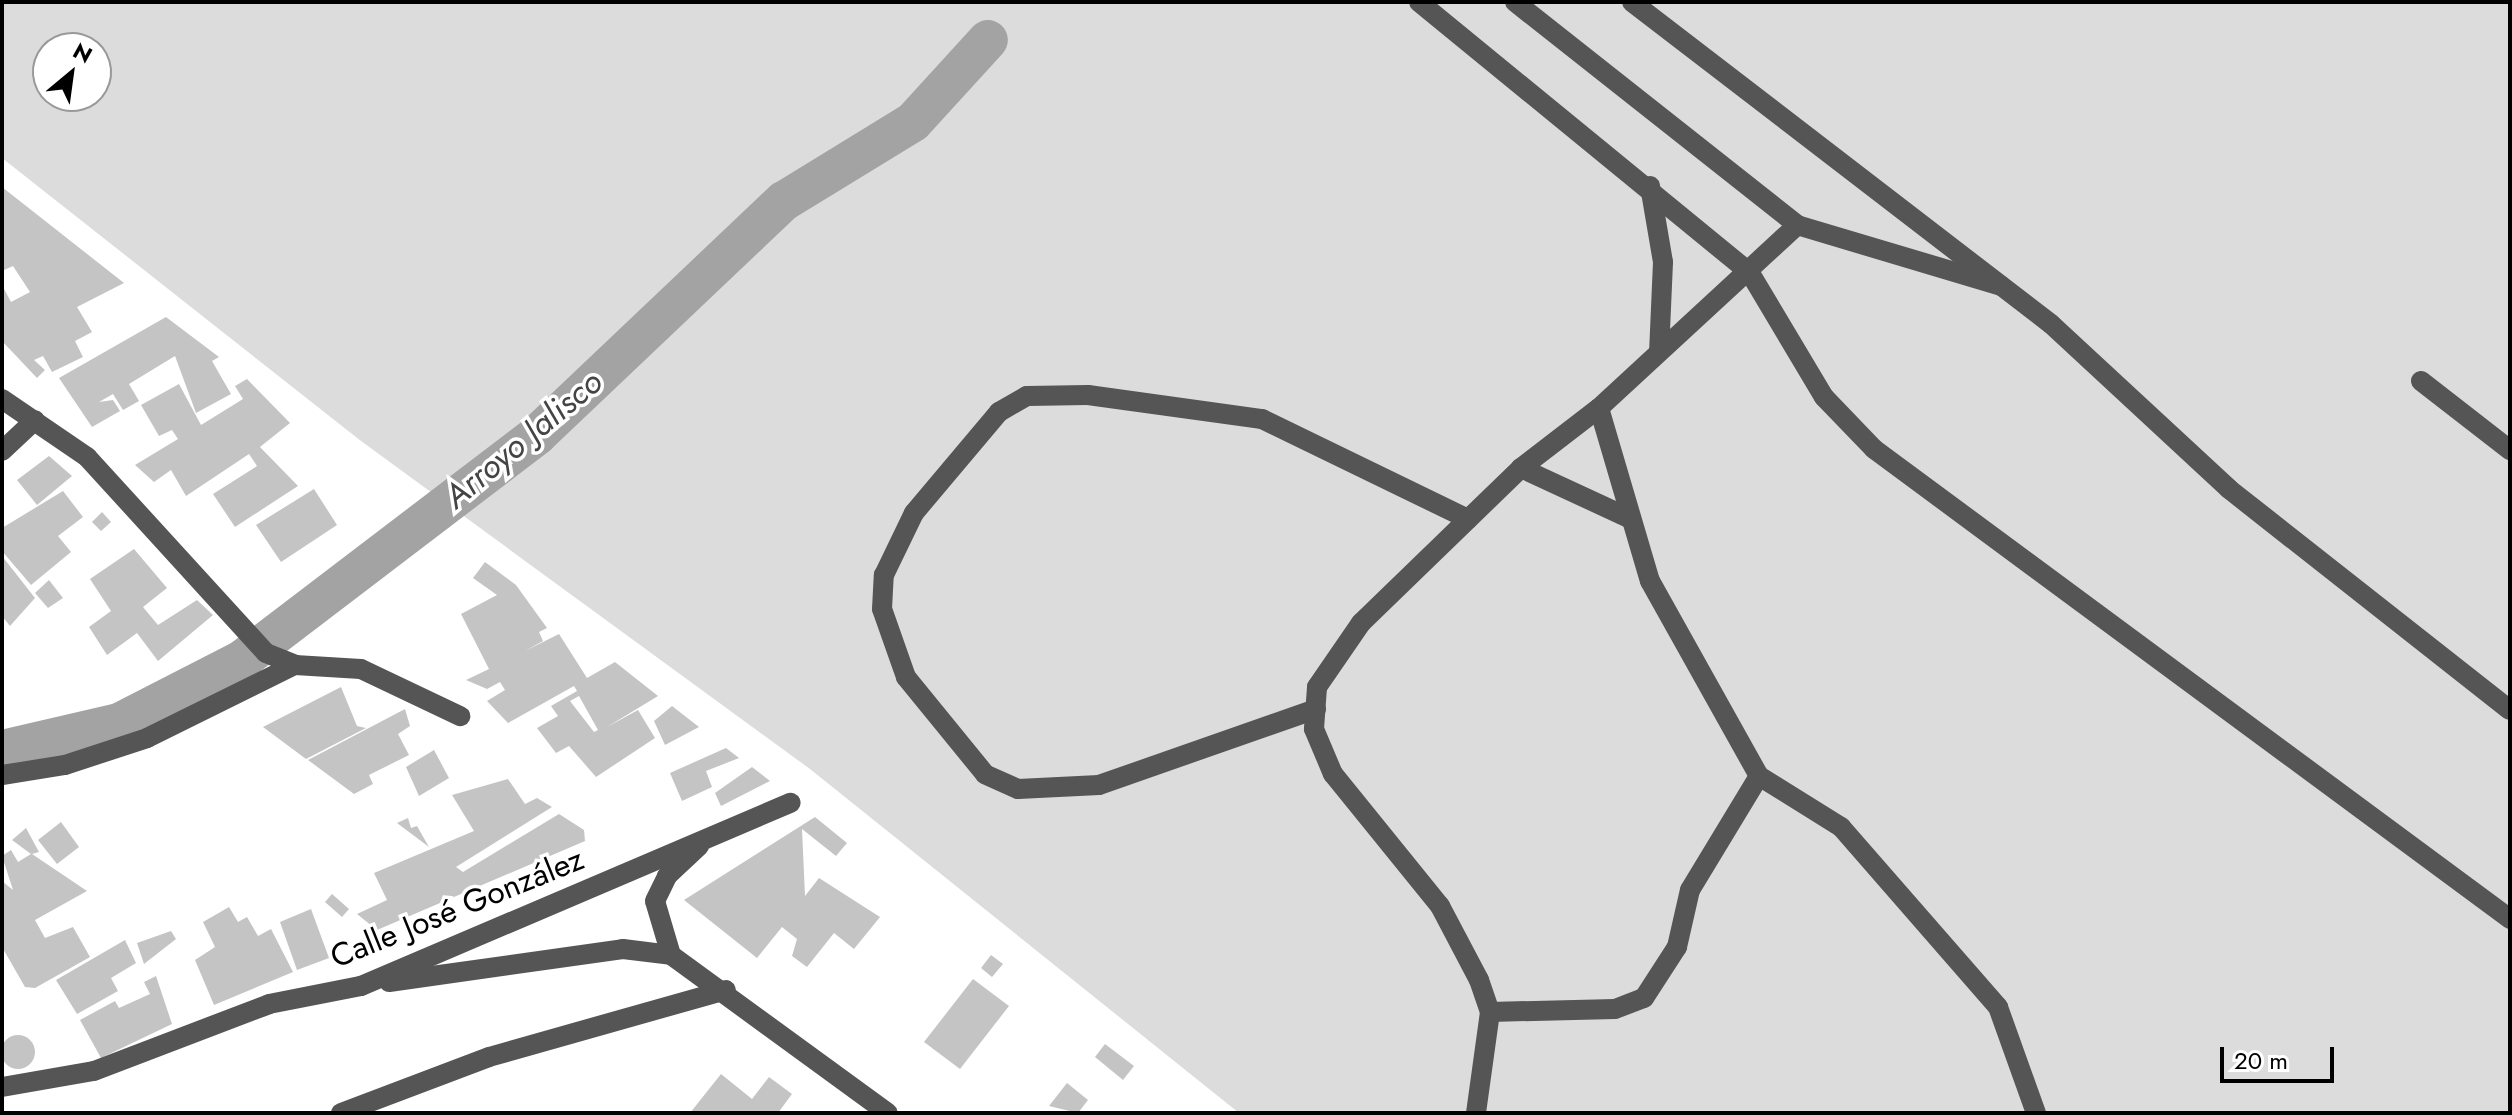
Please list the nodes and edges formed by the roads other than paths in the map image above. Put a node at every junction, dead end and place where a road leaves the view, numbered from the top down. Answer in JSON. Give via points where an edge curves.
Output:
{"nodes":[{"id":1,"x":1419,"y":2,"type":"edge"},
{"id":2,"x":1515,"y":2,"type":"edge"},
{"id":3,"x":1632,"y":2,"type":"edge"},
{"id":4,"x":1650,"y":186,"type":"junction"},
{"id":5,"x":1797,"y":225,"type":"junction"},
{"id":6,"x":1750,"y":273,"type":"junction"},
{"id":7,"x":2001,"y":286,"type":"junction"},
{"id":8,"x":1659,"y":352,"type":"junction"},
{"id":9,"x":2421,"y":381,"type":"dead end"},
{"id":10,"x":2,"y":399,"type":"edge"},
{"id":11,"x":1599,"y":408,"type":"junction"},
{"id":12,"x":35,"y":420,"type":"junction"},
{"id":13,"x":2510,"y":450,"type":"edge"},
{"id":14,"x":2,"y":451,"type":"edge"},
{"id":15,"x":1521,"y":468,"type":"junction"},
{"id":16,"x":1468,"y":519,"type":"junction"},
{"id":17,"x":1631,"y":519,"type":"junction"},
{"id":18,"x":295,"y":665,"type":"junction"},
{"id":19,"x":1316,"y":709,"type":"junction"},
{"id":20,"x":2510,"y":710,"type":"edge"},
{"id":21,"x":460,"y":716,"type":"dead end"},
{"id":22,"x":2,"y":775,"type":"edge"},
{"id":23,"x":1759,"y":776,"type":"junction"},
{"id":24,"x":791,"y":803,"type":"dead end"},
{"id":25,"x":705,"y":840,"type":"junction"},
{"id":26,"x":2510,"y":919,"type":"edge"},
{"id":27,"x":671,"y":955,"type":"junction"},
{"id":28,"x":361,"y":986,"type":"junction"},
{"id":29,"x":726,"y":990,"type":"junction"},
{"id":30,"x":1490,"y":1012,"type":"junction"},
{"id":31,"x":2,"y":1087,"type":"edge"},
{"id":32,"x":341,"y":1113,"type":"edge"},
{"id":33,"x":888,"y":1113,"type":"edge"},
{"id":34,"x":1476,"y":1113,"type":"edge"},
{"id":35,"x":2036,"y":1113,"type":"edge"}],
"edges":[{"from":1,"to":4,"type":"street"},
{"from":2,"to":5,"type":"street"},
{"from":3,"to":7,"type":"street"},
{"from":4,"to":6,"type":"street"},
{"from":4,"to":8,"type":"street","via":[[1663,262]]},
{"from":5,"to":6,"type":"street"},
{"from":5,"to":7,"type":"street"},
{"from":6,"to":8,"type":"street"},
{"from":6,"to":26,"type":"street","via":[[1824,397],[1874,449]]},
{"from":7,"to":20,"type":"street","via":[[2229,489]]},
{"from":8,"to":11,"type":"street"},
{"from":9,"to":13,"type":"street"},
{"from":10,"to":12,"type":"street"},
{"from":11,"to":15,"type":"street"},
{"from":11,"to":17,"type":"street"},
{"from":12,"to":14,"type":"street"},
{"from":12,"to":18,"type":"street","via":[[87,457],[266,653]]},
{"from":15,"to":16,"type":"street"},
{"from":15,"to":17,"type":"street"},
{"from":16,"to":19,"type":"street","via":[[1361,623],[1317,687]]},
{"from":16,"to":19,"type":"street","via":[[1262,419],[1088,395],[1027,396],[999,412],[914,513],[884,575],[882,609],[906,677],[985,774],[1018,789],[1099,785]]},
{"from":17,"to":23,"type":"street","via":[[1650,581]]},
{"from":18,"to":21,"type":"street","via":[[361,669]]},
{"from":18,"to":22,"type":"street","via":[[147,738],[65,765]]},
{"from":19,"to":30,"type":"street","via":[[1314,729],[1333,774],[1440,906]]},
{"from":23,"to":30,"type":"street","via":[[1690,890],[1677,947],[1644,998],[1615,1009]]},
{"from":23,"to":35,"type":"street","via":[[1841,827],[1998,1007]]},
{"from":24,"to":25,"type":"street","name":"Calle José González"},
{"from":25,"to":27,"type":"street","via":[[667,876],[655,901]]},
{"from":25,"to":28,"type":"street","name":"Calle José González"},
{"from":27,"to":28,"type":"street","via":[[623,949]]},
{"from":27,"to":29,"type":"street"},
{"from":28,"to":31,"type":"street","name":"Calle José González","via":[[269,1004],[94,1071]]},
{"from":29,"to":32,"type":"street","via":[[489,1057]]},
{"from":29,"to":33,"type":"street"},
{"from":30,"to":34,"type":"street"}]}
